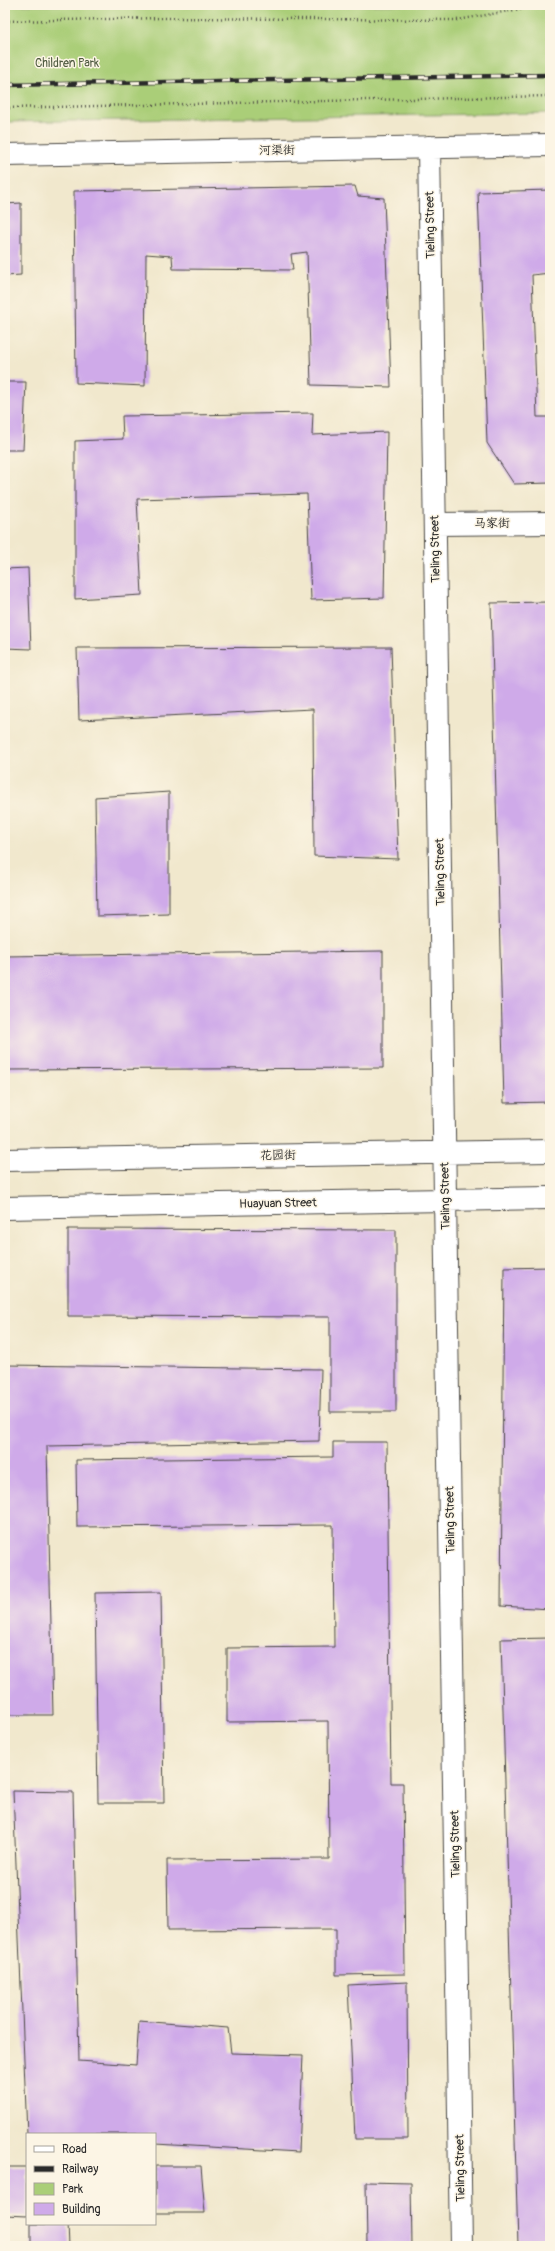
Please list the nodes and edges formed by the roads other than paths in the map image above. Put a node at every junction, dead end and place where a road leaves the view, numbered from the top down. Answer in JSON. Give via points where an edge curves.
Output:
{"nodes":[{"id":1,"x":550,"y":145,"type":"edge"},
{"id":2,"x":429,"y":147,"type":"junction"},
{"id":3,"x":5,"y":155,"type":"edge"},
{"id":4,"x":550,"y":523,"type":"edge"},
{"id":5,"x":435,"y":524,"type":"junction"},
{"id":6,"x":550,"y":1151,"type":"edge"},
{"id":7,"x":444,"y":1152,"type":"junction"},
{"id":8,"x":5,"y":1160,"type":"edge"},
{"id":9,"x":550,"y":1198,"type":"edge"},
{"id":10,"x":445,"y":1200,"type":"junction"},
{"id":11,"x":5,"y":1208,"type":"edge"},
{"id":12,"x":461,"y":2246,"type":"edge"}],
"edges":[{"from":1,"to":2,"type":"street","name":"河渠街"},
{"from":2,"to":3,"type":"street","name":"河渠街"},
{"from":2,"to":5,"type":"street","name":"Tieling Street"},
{"from":4,"to":5,"type":"street","name":"马家街"},
{"from":5,"to":7,"type":"street","name":"Tieling Street"},
{"from":6,"to":7,"type":"street","name":"花园街"},
{"from":7,"to":8,"type":"street","name":"花园街"},
{"from":7,"to":10,"type":"street","name":"Tieling Street"},
{"from":9,"to":10,"type":"street","name":"Huayuan Street"},
{"from":10,"to":11,"type":"street","name":"Huayuan Street"},
{"from":10,"to":12,"type":"street","name":"Tieling Street"}]}
